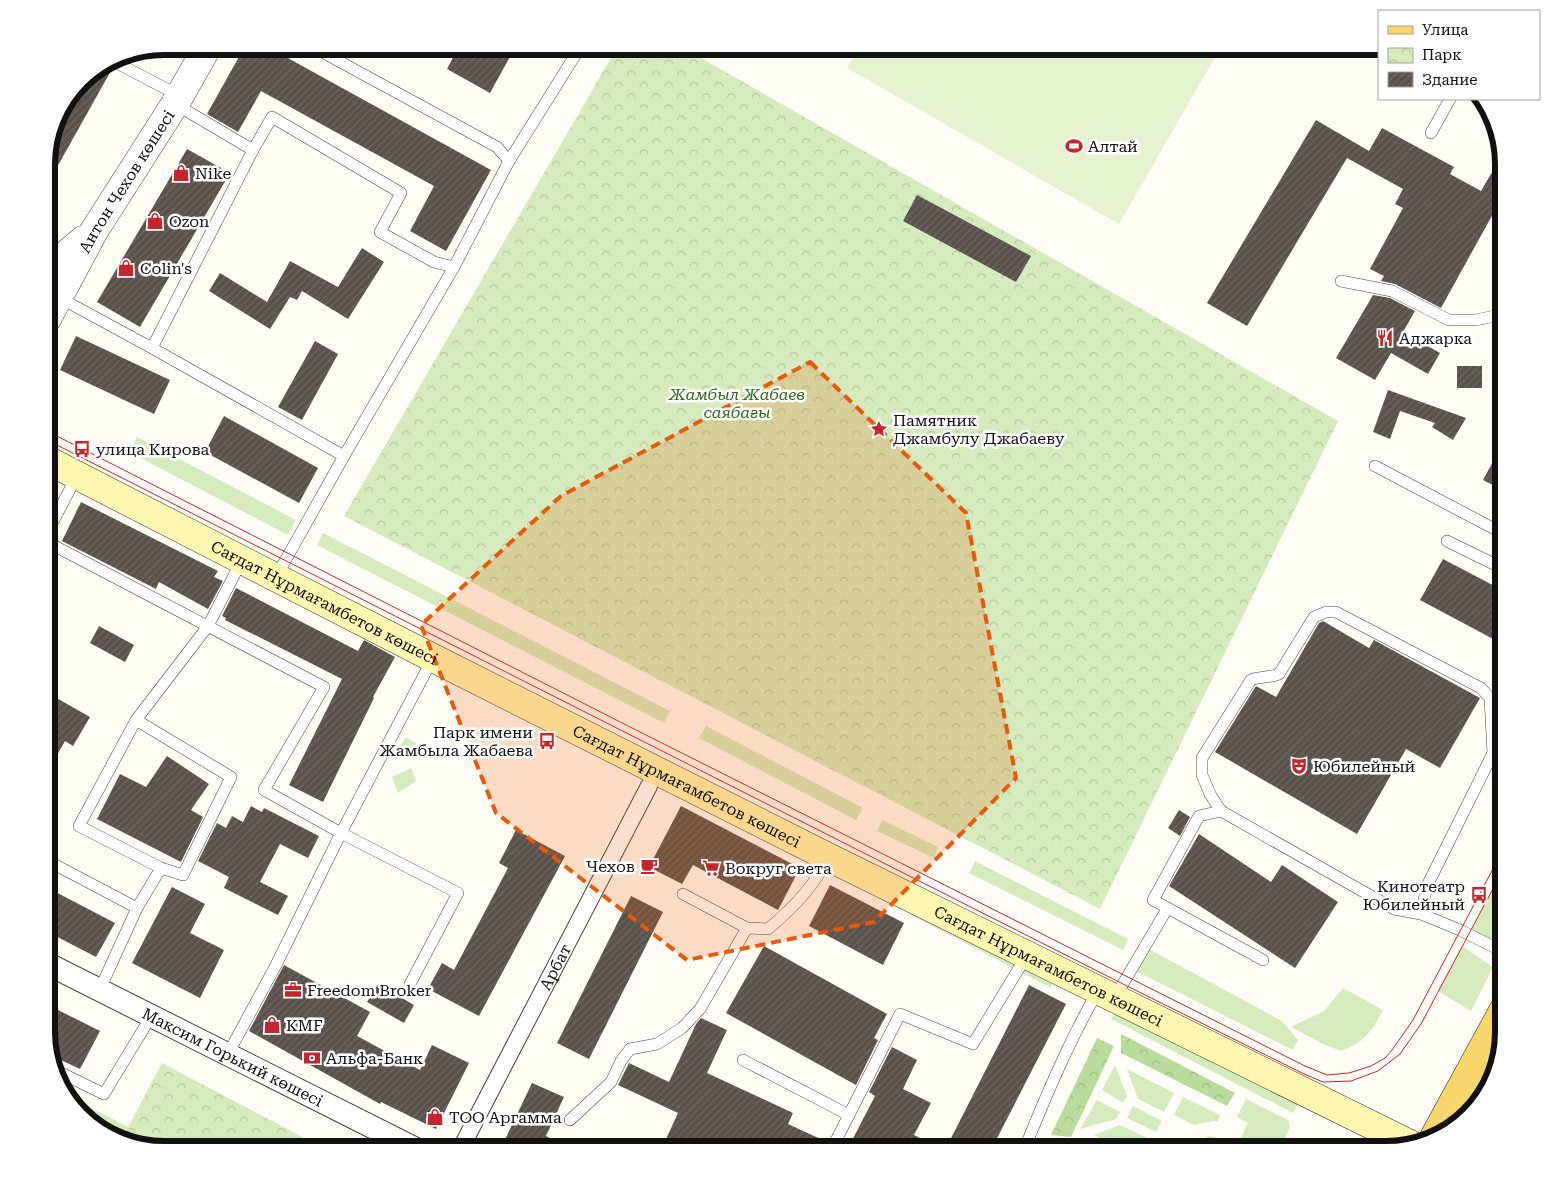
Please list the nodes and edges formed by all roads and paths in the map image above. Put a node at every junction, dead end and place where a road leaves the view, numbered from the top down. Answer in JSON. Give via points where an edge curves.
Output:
{"nodes":[{"id":1,"x":203,"y":55,"type":"edge"},
{"id":2,"x":328,"y":55,"type":"edge"},
{"id":3,"x":575,"y":55,"type":"edge"},
{"id":4,"x":119,"y":65,"type":"edge"},
{"id":5,"x":177,"y":100,"type":"junction"},
{"id":6,"x":1449,"y":100,"type":"edge"},
{"id":7,"x":1431,"y":134,"type":"dead end"},
{"id":8,"x":252,"y":150,"type":"junction"},
{"id":9,"x":509,"y":161,"type":"junction"},
{"id":10,"x":94,"y":231,"type":"junction"},
{"id":11,"x":55,"y":264,"type":"edge"},
{"id":12,"x":454,"y":267,"type":"junction"},
{"id":13,"x":1341,"y":281,"type":"dead end"},
{"id":14,"x":55,"y":302,"type":"edge"},
{"id":15,"x":55,"y":309,"type":"edge"},
{"id":16,"x":1495,"y":316,"type":"edge"},
{"id":17,"x":152,"y":348,"type":"junction"},
{"id":18,"x":344,"y":456,"type":"junction"},
{"id":19,"x":55,"y":465,"type":"edge"},
{"id":20,"x":1375,"y":466,"type":"dead end"},
{"id":21,"x":77,"y":476,"type":"junction"},
{"id":22,"x":55,"y":516,"type":"edge"},
{"id":23,"x":1495,"y":529,"type":"edge"},
{"id":24,"x":1447,"y":541,"type":"dead end"},
{"id":25,"x":55,"y":547,"type":"edge"},
{"id":26,"x":242,"y":560,"type":"junction"},
{"id":27,"x":1495,"y":565,"type":"edge"},
{"id":28,"x":276,"y":577,"type":"junction"},
{"id":29,"x":208,"y":626,"type":"junction"},
{"id":30,"x":433,"y":658,"type":"junction"},
{"id":31,"x":136,"y":720,"type":"junction"},
{"id":32,"x":1495,"y":733,"type":"edge"},
{"id":33,"x":1495,"y":760,"type":"edge"},
{"id":34,"x":649,"y":786,"type":"dead end"},
{"id":35,"x":1221,"y":811,"type":"junction"},
{"id":36,"x":341,"y":833,"type":"junction"},
{"id":37,"x":828,"y":857,"type":"junction"},
{"id":38,"x":55,"y":865,"type":"edge"},
{"id":39,"x":161,"y":868,"type":"junction"},
{"id":40,"x":683,"y":894,"type":"dead end"},
{"id":41,"x":137,"y":908,"type":"junction"},
{"id":42,"x":1167,"y":909,"type":"junction"},
{"id":43,"x":1421,"y":914,"type":"junction"},
{"id":44,"x":748,"y":928,"type":"junction"},
{"id":45,"x":1495,"y":948,"type":"edge"},
{"id":46,"x":1027,"y":955,"type":"junction"},
{"id":47,"x":1263,"y":960,"type":"dead end"},
{"id":48,"x":55,"y":967,"type":"edge"},
{"id":49,"x":410,"y":984,"type":"dead end"},
{"id":50,"x":100,"y":989,"type":"junction"},
{"id":51,"x":1106,"y":995,"type":"junction"},
{"id":52,"x":152,"y":1015,"type":"junction"},
{"id":53,"x":1495,"y":1025,"type":"edge"},
{"id":54,"x":228,"y":1054,"type":"junction"},
{"id":55,"x":743,"y":1060,"type":"dead end"},
{"id":56,"x":63,"y":1074,"type":"edge"},
{"id":57,"x":849,"y":1115,"type":"junction"},
{"id":58,"x":570,"y":1120,"type":"dead end"},
{"id":59,"x":1440,"y":1127,"type":"edge"},
{"id":60,"x":1402,"y":1140,"type":"edge"},
{"id":61,"x":400,"y":1141,"type":"edge"},
{"id":62,"x":465,"y":1141,"type":"edge"},
{"id":63,"x":836,"y":1141,"type":"edge"},
{"id":64,"x":1028,"y":1141,"type":"edge"}],
"edges":[{"from":1,"to":5,"type":"street","name":"Антон Чехов көшесі"},
{"from":2,"to":9,"type":"lane","via":[[497,147]]},
{"from":3,"to":9,"type":"lane"},
{"from":4,"to":5,"type":"lane"},
{"from":5,"to":8,"type":"lane"},
{"from":5,"to":10,"type":"street","name":"Антон Чехов көшесі"},
{"from":6,"to":7,"type":"lane"},
{"from":8,"to":12,"type":"lane","via":[[272,118],[290,128],[401,193],[380,232],[434,262]]},
{"from":8,"to":17,"type":"lane"},
{"from":9,"to":12,"type":"lane"},
{"from":10,"to":11,"type":"street"},
{"from":10,"to":14,"type":"street","name":"Антон Чехов көшесі"},
{"from":12,"to":18,"type":"lane"},
{"from":13,"to":16,"type":"lane","via":[[1392,292],[1449,320]]},
{"from":15,"to":17,"type":"lane"},
{"from":17,"to":18,"type":"lane"},
{"from":18,"to":28,"type":"lane"},
{"from":19,"to":21,"type":"main road","name":"Сағдат Нұрмағамбетов көшесі"},
{"from":20,"to":23,"type":"lane"},
{"from":21,"to":22,"type":"lane"},
{"from":21,"to":26,"type":"main road","name":"Сағдат Нұрмағамбетов көшесі"},
{"from":24,"to":27,"type":"lane"},
{"from":25,"to":29,"type":"lane"},
{"from":26,"to":28,"type":"main road","name":"Сағдат Нұрмағамбетов көшесі"},
{"from":26,"to":29,"type":"lane"},
{"from":28,"to":30,"type":"main road","name":"Сағдат Нұрмағамбетов көшесі"},
{"from":29,"to":31,"type":"lane"},
{"from":29,"to":36,"type":"lane","via":[[324,687],[264,790]]},
{"from":30,"to":36,"type":"lane"},
{"from":30,"to":37,"type":"main road","name":"Сағдат Нұрмағамбетов көшесі"},
{"from":31,"to":39,"type":"lane","via":[[79,826]]},
{"from":31,"to":39,"type":"lane","via":[[231,777],[183,875]]},
{"from":32,"to":35,"type":"lane","via":[[1490,698],[1481,688],[1336,612],[1326,612],[1314,617],[1279,674],[1250,680],[1202,758],[1202,775]]},
{"from":33,"to":43,"type":"lane","via":[[1428,886]]},
{"from":34,"to":62,"type":"street","name":"Арбат"},
{"from":35,"to":42,"type":"lane","via":[[1199,816],[1153,900]]},
{"from":35,"to":43,"type":"lane","via":[[1394,909]]},
{"from":36,"to":49,"type":"lane","via":[[458,893]]},
{"from":36,"to":54,"type":"lane"},
{"from":37,"to":44,"type":"lane","via":[[821,873],[786,914],[768,929]]},
{"from":37,"to":46,"type":"main road","name":"Сағдат Нұрмағамбетов көшесі"},
{"from":38,"to":41,"type":"lane"},
{"from":39,"to":41,"type":"lane"},
{"from":40,"to":44,"type":"lane"},
{"from":41,"to":50,"type":"lane"},
{"from":42,"to":47,"type":"lane"},
{"from":42,"to":51,"type":"lane"},
{"from":43,"to":45,"type":"lane"},
{"from":44,"to":58,"type":"lane","via":[[700,1009],[682,1028],[657,1044],[630,1049],[611,1082]]},
{"from":46,"to":51,"type":"main road","name":"Сағдат Нұрмағамбетов көшесі"},
{"from":46,"to":57,"type":"lane","via":[[972,1044],[900,1014]]},
{"from":48,"to":50,"type":"street","name":"Максим Горький көшесі"},
{"from":50,"to":52,"type":"street","name":"Максим Горький көшесі"},
{"from":51,"to":60,"type":"main road","name":"Сағдат Нұрмағамбетов көшесі"},
{"from":51,"to":64,"type":"lane","via":[[1087,1011]]},
{"from":52,"to":54,"type":"street","name":"Максим Горький көшесі"},
{"from":52,"to":56,"type":"lane","via":[[104,1094]]},
{"from":53,"to":59,"type":"main road"},
{"from":54,"to":61,"type":"street","name":"Максим Горький көшесі"},
{"from":55,"to":57,"type":"lane"},
{"from":57,"to":63,"type":"lane"}]}
